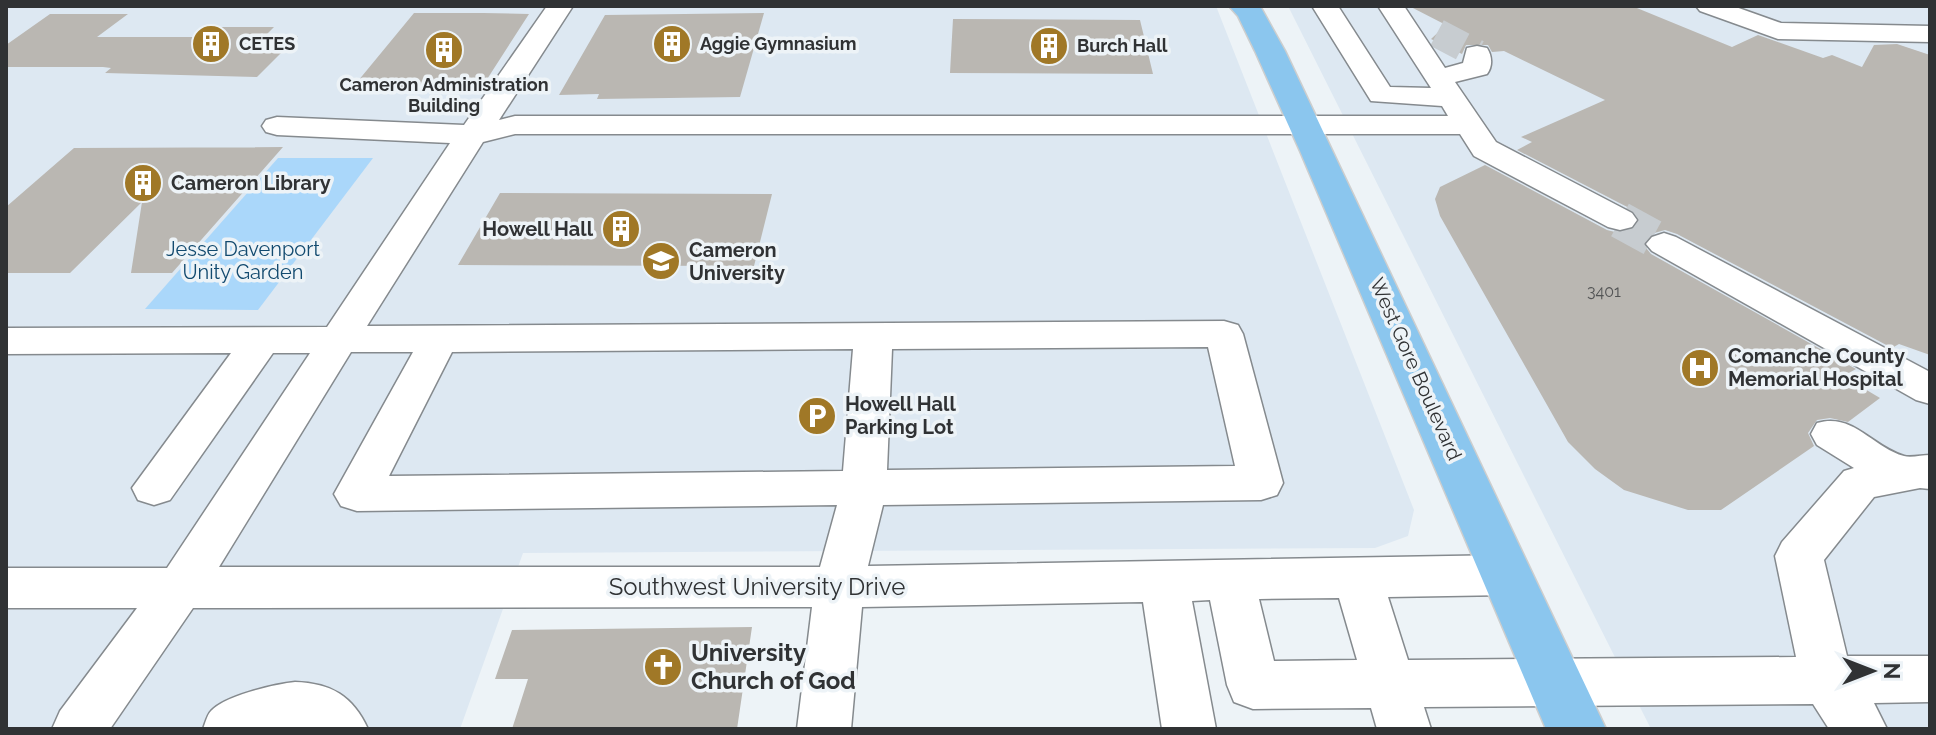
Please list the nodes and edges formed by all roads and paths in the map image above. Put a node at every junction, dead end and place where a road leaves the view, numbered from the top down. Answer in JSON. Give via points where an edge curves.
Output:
{"nodes":[{"id":1,"x":560,"y":6,"type":"edge"},
{"id":2,"x":1325,"y":6,"type":"edge"},
{"id":3,"x":1709,"y":6,"type":"edge"},
{"id":4,"x":1248,"y":8,"type":"edge"},
{"id":5,"x":1399,"y":18,"type":"edge"},
{"id":6,"x":1437,"y":33,"type":"tunnel mouth"},
{"id":7,"x":1930,"y":34,"type":"edge"},
{"id":8,"x":1477,"y":54,"type":"dead end"},
{"id":9,"x":1444,"y":88,"type":"junction"},
{"id":10,"x":277,"y":126,"type":"dead end"},
{"id":11,"x":474,"y":135,"type":"junction"},
{"id":12,"x":1476,"y":137,"type":"junction"},
{"id":13,"x":1312,"y":138,"type":"junction"},
{"id":14,"x":1596,"y":176,"type":"dead end"},
{"id":15,"x":1563,"y":190,"type":"junction"},
{"id":16,"x":1620,"y":220,"type":"tunnel mouth"},
{"id":17,"x":1664,"y":244,"type":"tunnel mouth"},
{"id":18,"x":873,"y":336,"type":"junction"},
{"id":19,"x":262,"y":340,"type":"junction"},
{"id":20,"x":337,"y":340,"type":"junction"},
{"id":21,"x":439,"y":340,"type":"junction"},
{"id":22,"x":6,"y":341,"type":"edge"},
{"id":23,"x":1930,"y":390,"type":"edge"},
{"id":24,"x":1826,"y":439,"type":"dead end"},
{"id":25,"x":1902,"y":476,"type":"edge"},
{"id":26,"x":154,"y":488,"type":"dead end"},
{"id":27,"x":864,"y":488,"type":"junction"},
{"id":28,"x":1508,"y":575,"type":"junction"},
{"id":29,"x":1357,"y":578,"type":"junction"},
{"id":30,"x":1230,"y":581,"type":"junction"},
{"id":31,"x":1164,"y":582,"type":"junction"},
{"id":32,"x":839,"y":587,"type":"junction"},
{"id":33,"x":6,"y":588,"type":"edge"},
{"id":34,"x":180,"y":588,"type":"junction"},
{"id":35,"x":1826,"y":678,"type":"junction"},
{"id":36,"x":1930,"y":679,"type":"edge"},
{"id":37,"x":1397,"y":706,"type":"edge"},
{"id":38,"x":1565,"y":706,"type":"edge"},
{"id":39,"x":79,"y":729,"type":"edge"},
{"id":40,"x":230,"y":729,"type":"edge"},
{"id":41,"x":341,"y":729,"type":"edge"},
{"id":42,"x":824,"y":729,"type":"edge"},
{"id":43,"x":1189,"y":729,"type":"edge"},
{"id":44,"x":1860,"y":729,"type":"edge"}],
"edges":[{"from":1,"to":11,"type":"street"},
{"from":2,"to":9,"type":"street","via":[[1381,95]]},
{"from":3,"to":7,"type":"street","via":[[1778,31]]},
{"from":4,"to":13,"type":"main road","name":"West Gore Boulevard"},
{"from":5,"to":6,"type":"street"},
{"from":5,"to":9,"type":"street"},
{"from":8,"to":9,"type":"street","via":[[1477,68]]},
{"from":9,"to":12,"type":"street"},
{"from":10,"to":11,"type":"street"},
{"from":11,"to":13,"type":"street","via":[[499,148]]},
{"from":11,"to":20,"type":"street"},
{"from":12,"to":13,"type":"street"},
{"from":12,"to":15,"type":"street"},
{"from":13,"to":28,"type":"main road","name":"West Gore Boulevard"},
{"from":14,"to":15,"type":"street"},
{"from":15,"to":16,"type":"street"},
{"from":17,"to":23,"type":"street","via":[[1793,296]]},
{"from":18,"to":21,"type":"street"},
{"from":18,"to":27,"type":"street"},
{"from":18,"to":27,"type":"street","via":[[1224,334],[1261,483]]},
{"from":19,"to":20,"type":"street"},
{"from":19,"to":22,"type":"street"},
{"from":19,"to":26,"type":"street"},
{"from":20,"to":21,"type":"street"},
{"from":20,"to":34,"type":"street"},
{"from":21,"to":27,"type":"street","via":[[357,494]]},
{"from":24,"to":25,"type":"street"},
{"from":25,"to":35,"type":"street","via":[[1860,483],[1799,556]]},
{"from":27,"to":32,"type":"street"},
{"from":28,"to":29,"type":"street","name":"Southwest University Drive"},
{"from":28,"to":38,"type":"main road","name":"West Gore Boulevard"},
{"from":29,"to":30,"type":"street","name":"Southwest University Drive"},
{"from":29,"to":37,"type":"street"},
{"from":30,"to":31,"type":"street","name":"Southwest University Drive"},
{"from":30,"to":37,"type":"street","via":[[1253,685]]},
{"from":31,"to":32,"type":"street","name":"Southwest University Drive"},
{"from":31,"to":43,"type":"street"},
{"from":32,"to":34,"type":"street","name":"Southwest University Drive"},
{"from":32,"to":42,"type":"street"},
{"from":33,"to":34,"type":"street","name":"Southwest University Drive"},
{"from":34,"to":39,"type":"street"},
{"from":35,"to":36,"type":"street"},
{"from":35,"to":38,"type":"street"},
{"from":35,"to":44,"type":"street"},
{"from":37,"to":38,"type":"street"},
{"from":40,"to":41,"type":"street","via":[[261,711],[300,705],[321,708]]}]}
